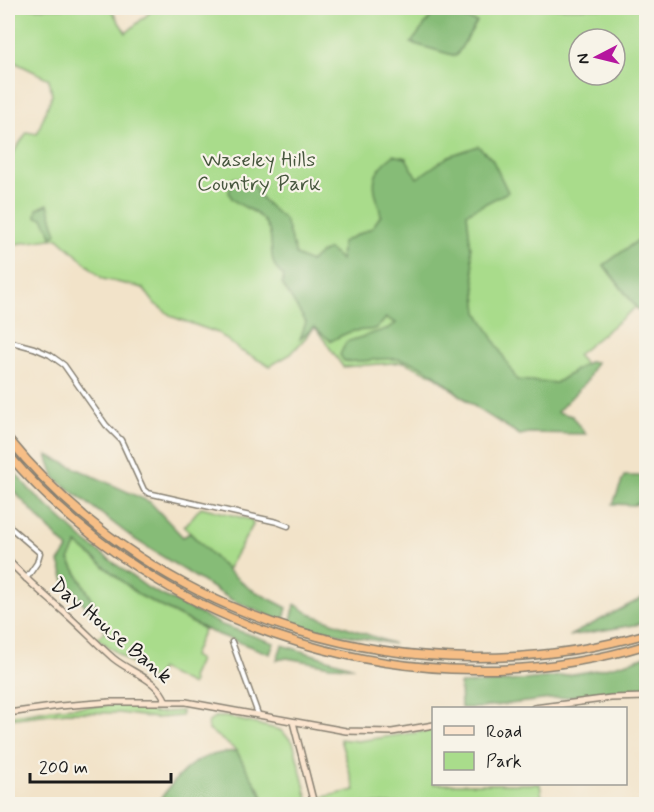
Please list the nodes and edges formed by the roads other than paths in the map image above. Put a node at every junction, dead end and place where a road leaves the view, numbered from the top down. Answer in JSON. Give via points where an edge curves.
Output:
{"nodes":[{"id":1,"x":8,"y":341,"type":"edge"},
{"id":2,"x":8,"y":438,"type":"edge"},
{"id":3,"x":8,"y":454,"type":"edge"},
{"id":4,"x":8,"y":523,"type":"edge"},
{"id":5,"x":288,"y":526,"type":"dead end"},
{"id":6,"x":8,"y":561,"type":"edge"},
{"id":7,"x":25,"y":580,"type":"junction"},
{"id":8,"x":646,"y":634,"type":"edge"},
{"id":9,"x":232,"y":642,"type":"dead end"},
{"id":10,"x":646,"y":645,"type":"edge"},
{"id":11,"x":646,"y":697,"type":"edge"},
{"id":12,"x":166,"y":702,"type":"junction"},
{"id":13,"x":542,"y":707,"type":"edge"},
{"id":14,"x":8,"y":713,"type":"edge"},
{"id":15,"x":258,"y":714,"type":"junction"},
{"id":16,"x":293,"y":722,"type":"junction"},
{"id":17,"x":432,"y":725,"type":"edge"},
{"id":18,"x":314,"y":804,"type":"edge"}],
"edges":[{"from":1,"to":5,"type":"street","via":[[34,348],[64,365],[121,440],[148,493]]},
{"from":2,"to":8,"type":"highway","via":[[72,507],[145,560],[233,608],[314,637],[405,654],[485,658],[569,652]]},
{"from":3,"to":10,"type":"highway","via":[[78,524],[140,570],[207,607],[295,643],[365,659],[462,669],[542,667]]},
{"from":4,"to":7,"type":"street","via":[[40,553]]},
{"from":6,"to":7,"type":"main road","name":"Day House Bank"},
{"from":7,"to":12,"type":"main road","name":"Day House Bank","via":[[116,661],[153,684]]},
{"from":9,"to":15,"type":"street"},
{"from":11,"to":13,"type":"main road"},
{"from":12,"to":14,"type":"main road","via":[[110,702]]},
{"from":12,"to":15,"type":"main road"},
{"from":15,"to":16,"type":"main road"},
{"from":16,"to":17,"type":"main road","via":[[370,733]]},
{"from":16,"to":18,"type":"main road"}]}
